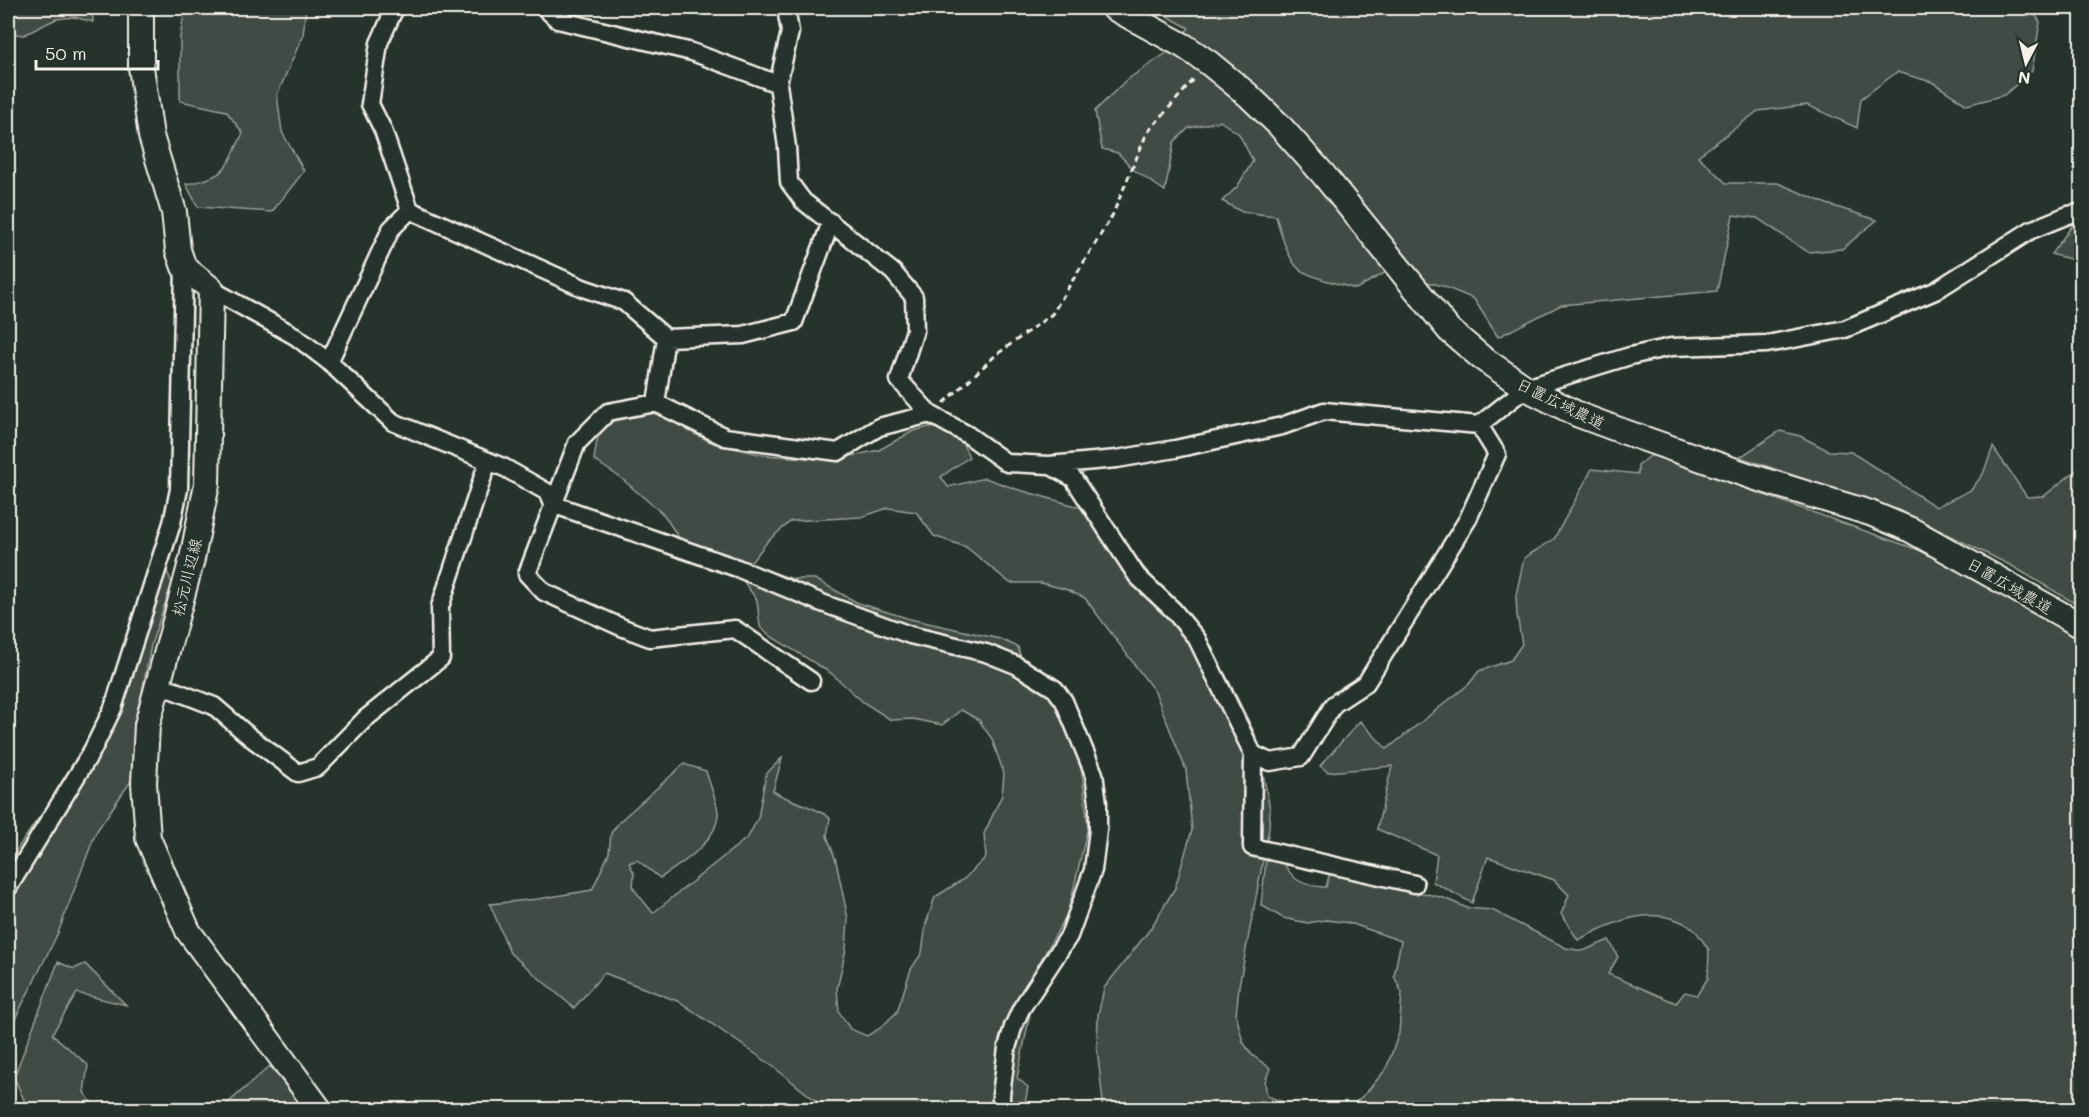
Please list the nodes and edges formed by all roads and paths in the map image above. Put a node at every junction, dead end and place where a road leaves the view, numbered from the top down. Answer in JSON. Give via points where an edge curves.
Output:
{"nodes":[{"id":1,"x":141,"y":8,"type":"edge"},
{"id":2,"x":395,"y":8,"type":"edge"},
{"id":3,"x":545,"y":8,"type":"edge"},
{"id":4,"x":786,"y":8,"type":"edge"},
{"id":5,"x":1114,"y":8,"type":"edge"},
{"id":6,"x":1209,"y":63,"type":"junction"},
{"id":7,"x":778,"y":84,"type":"junction"},
{"id":8,"x":410,"y":210,"type":"junction"},
{"id":9,"x":2082,"y":212,"type":"edge"},
{"id":10,"x":831,"y":222,"type":"junction"},
{"id":11,"x":184,"y":267,"type":"junction"},
{"id":12,"x":211,"y":289,"type":"junction"},
{"id":13,"x":666,"y":338,"type":"junction"},
{"id":14,"x":329,"y":362,"type":"junction"},
{"id":15,"x":1526,"y":388,"type":"junction"},
{"id":16,"x":656,"y":403,"type":"junction"},
{"id":17,"x":930,"y":414,"type":"junction"},
{"id":18,"x":1479,"y":425,"type":"junction"},
{"id":19,"x":488,"y":461,"type":"junction"},
{"id":20,"x":1049,"y":465,"type":"junction"},
{"id":21,"x":552,"y":504,"type":"junction"},
{"id":22,"x":2082,"y":626,"type":"edge"},
{"id":23,"x":811,"y":681,"type":"dead end"},
{"id":24,"x":157,"y":684,"type":"junction"},
{"id":25,"x":1253,"y":754,"type":"junction"},
{"id":26,"x":1415,"y":884,"type":"dead end"},
{"id":27,"x":8,"y":888,"type":"edge"},
{"id":28,"x":320,"y":1110,"type":"edge"},
{"id":29,"x":1001,"y":1110,"type":"edge"}],
"edges":[{"from":1,"to":11,"type":"main road","via":[[141,67],[151,136],[174,212]]},
{"from":2,"to":8,"type":"street","via":[[379,43],[370,104]]},
{"from":3,"to":7,"type":"street","via":[[558,21],[692,52]]},
{"from":4,"to":7,"type":"street","via":[[790,32]]},
{"from":5,"to":6,"type":"main road","name":"日置広域農道"},
{"from":6,"to":15,"type":"main road","name":"日置広域農道","via":[[1279,124],[1449,330]]},
{"from":6,"to":17,"type":"path","via":[[1147,133],[1112,216],[1052,314],[996,355]]},
{"from":7,"to":10,"type":"street","via":[[789,182],[803,201]]},
{"from":8,"to":13,"type":"street","via":[[583,288],[624,302]]},
{"from":8,"to":14,"type":"street","via":[[391,229]]},
{"from":9,"to":15,"type":"street","via":[[2031,230],[1935,291],[1845,329],[1767,344],[1671,347]]},
{"from":10,"to":13,"type":"street","via":[[794,322],[743,335]]},
{"from":10,"to":17,"type":"street","via":[[893,272],[914,297],[915,330],[899,380]]},
{"from":11,"to":12,"type":"main road"},
{"from":11,"to":27,"type":"street","via":[[179,489],[172,523],[113,708],[92,751]]},
{"from":12,"to":14,"type":"street","via":[[295,336]]},
{"from":12,"to":24,"type":"main road","name":"松元川辺線","via":[[207,484],[192,559]]},
{"from":13,"to":16,"type":"street"},
{"from":14,"to":19,"type":"street","via":[[393,422]]},
{"from":15,"to":18,"type":"street"},
{"from":15,"to":22,"type":"main road","name":"日置広域農道","via":[[1622,431],[1911,530]]},
{"from":16,"to":17,"type":"street","via":[[725,437],[838,452],[879,427]]},
{"from":16,"to":21,"type":"street","via":[[608,412],[577,443]]},
{"from":17,"to":20,"type":"street","via":[[1007,463]]},
{"from":18,"to":20,"type":"street","via":[[1324,411],[1282,426],[1175,449]]},
{"from":18,"to":25,"type":"street","via":[[1497,454],[1468,519],[1366,683],[1334,704],[1301,757],[1270,762]]},
{"from":19,"to":21,"type":"street","via":[[547,492]]},
{"from":19,"to":24,"type":"street","via":[[440,608],[441,658],[365,719],[318,767],[298,772],[214,706]]},
{"from":20,"to":25,"type":"street","via":[[1073,478],[1137,576],[1197,639]]},
{"from":21,"to":23,"type":"street","via":[[527,574],[544,592],[650,638],[735,629]]},
{"from":21,"to":29,"type":"street","via":[[737,568],[910,635],[1016,664],[1055,689],[1064,701],[1094,774],[1098,830],[1093,870],[1069,936],[1021,1008],[1013,1027]]},
{"from":24,"to":28,"type":"main road","name":"松元川辺線","via":[[147,724],[144,783],[148,838],[188,931]]},
{"from":25,"to":26,"type":"street","via":[[1252,847]]}]}
